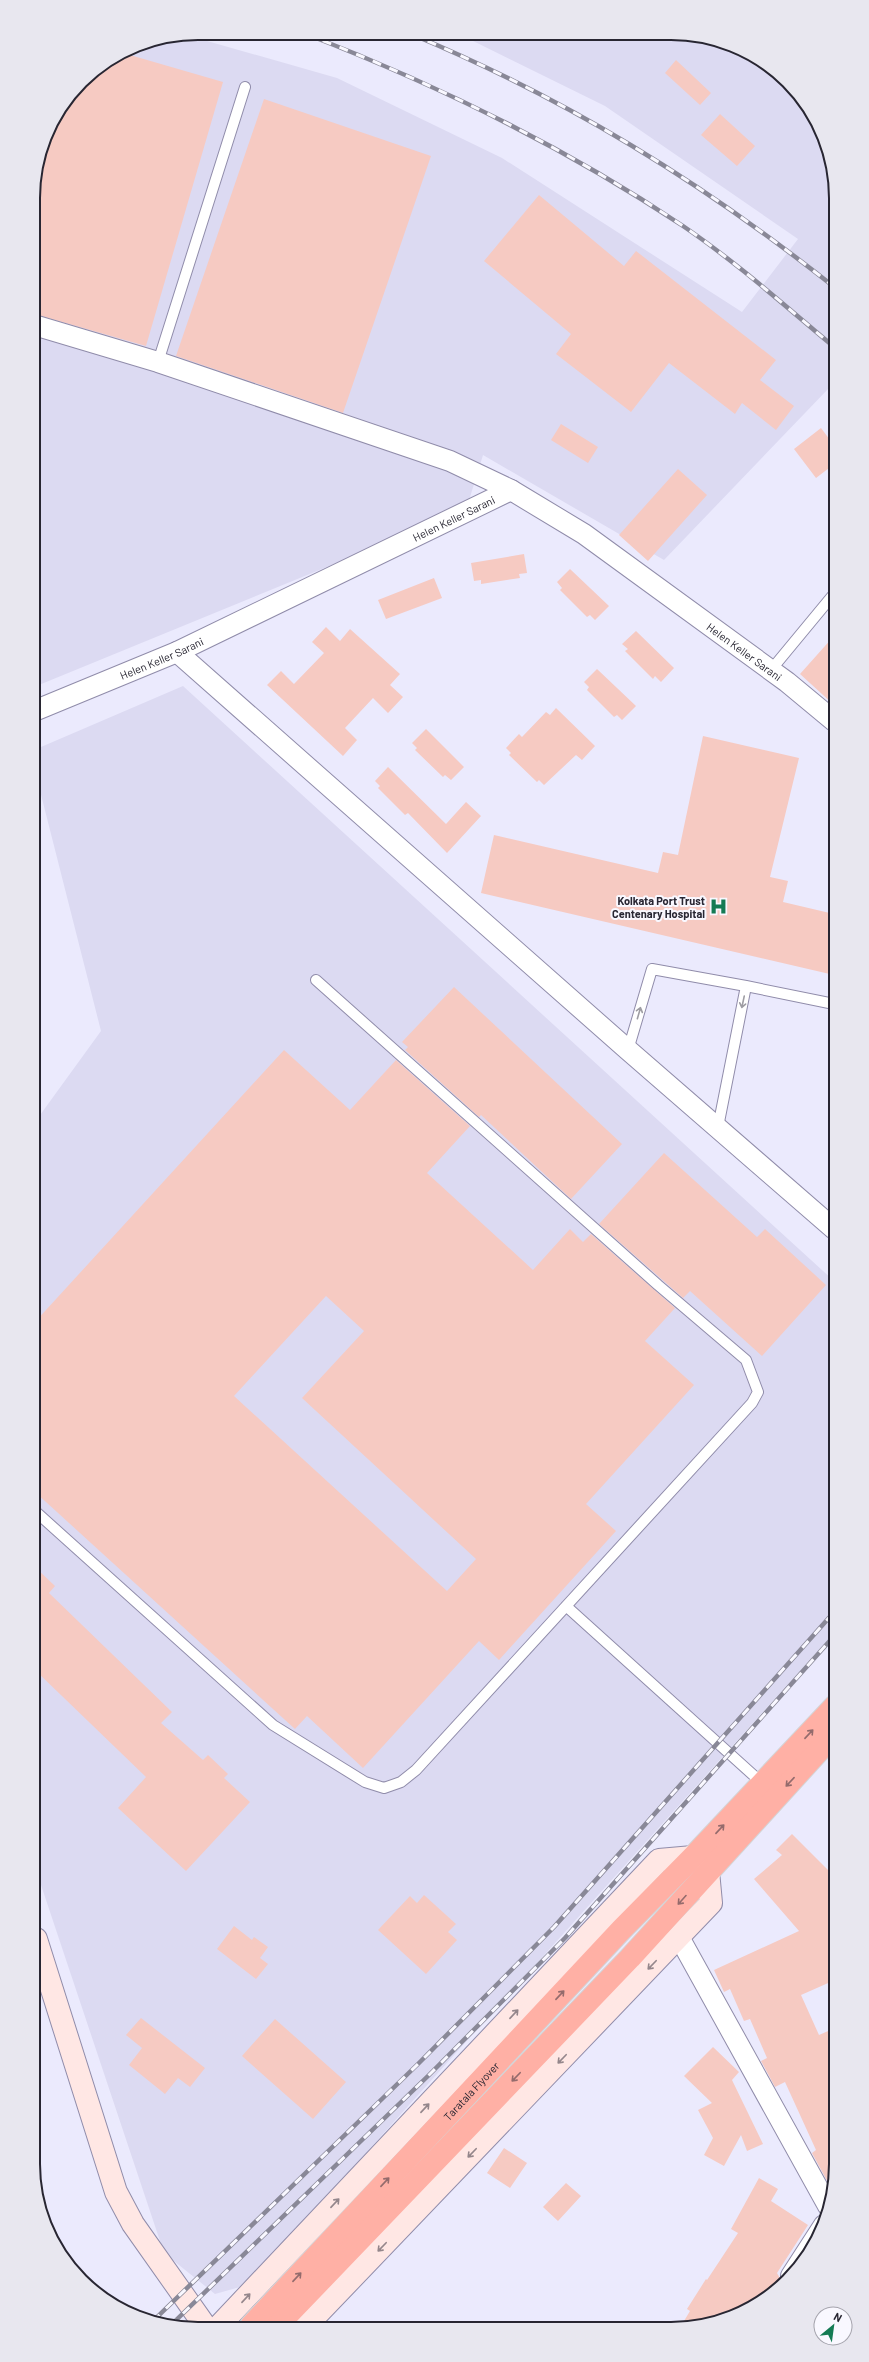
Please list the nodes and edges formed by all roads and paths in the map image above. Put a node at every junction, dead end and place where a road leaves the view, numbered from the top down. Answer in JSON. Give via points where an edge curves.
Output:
{"nodes":[{"id":1,"x":245,"y":87,"type":"dead end"},
{"id":2,"x":40,"y":327,"type":"edge"},
{"id":3,"x":158,"y":362,"type":"junction"},
{"id":4,"x":511,"y":490,"type":"junction"},
{"id":5,"x":829,"y":600,"type":"edge"},
{"id":6,"x":177,"y":652,"type":"junction"},
{"id":7,"x":771,"y":670,"type":"junction"},
{"id":8,"x":40,"y":708,"type":"edge"},
{"id":9,"x":829,"y":717,"type":"edge"},
{"id":10,"x":316,"y":980,"type":"dead end"},
{"id":11,"x":746,"y":986,"type":"junction"},
{"id":12,"x":829,"y":1003,"type":"edge"},
{"id":13,"x":628,"y":1050,"type":"junction"},
{"id":14,"x":718,"y":1127,"type":"junction"},
{"id":15,"x":829,"y":1225,"type":"edge"},
{"id":16,"x":40,"y":1515,"type":"edge"},
{"id":17,"x":566,"y":1606,"type":"junction"},
{"id":18,"x":829,"y":1712,"type":"edge"},
{"id":19,"x":829,"y":1739,"type":"edge"},
{"id":20,"x":762,"y":1783,"type":"junction"},
{"id":21,"x":700,"y":1864,"type":"junction"},
{"id":22,"x":679,"y":1937,"type":"junction"},
{"id":23,"x":40,"y":1963,"type":"edge"},
{"id":24,"x":42,"y":1976,"type":"edge"},
{"id":25,"x":825,"y":2200,"type":"edge"},
{"id":26,"x":202,"y":2322,"type":"edge"},
{"id":27,"x":223,"y":2322,"type":"edge"},
{"id":28,"x":255,"y":2322,"type":"edge"},
{"id":29,"x":281,"y":2322,"type":"edge"},
{"id":30,"x":310,"y":2322,"type":"edge"}],
"edges":[{"from":1,"to":3,"type":"lane"},
{"from":2,"to":3,"type":"street"},
{"from":3,"to":4,"type":"street","via":[[450,461]]},
{"from":4,"to":6,"type":"street","name":"Helen Keller Sarani"},
{"from":4,"to":7,"type":"street","name":"Helen Keller Sarani","via":[[584,534]]},
{"from":5,"to":7,"type":"lane"},
{"from":6,"to":8,"type":"street","name":"Helen Keller Sarani"},
{"from":6,"to":13,"type":"street"},
{"from":7,"to":9,"type":"street","name":"Helen Keller Sarani"},
{"from":10,"to":17,"type":"lane","via":[[640,1269],[746,1360],[754,1379],[758,1392],[752,1404]]},
{"from":11,"to":12,"type":"lane"},
{"from":13,"to":11,"type":"lane","one_way":true,"via":[[652,969]]},
{"from":11,"to":14,"type":"lane","one_way":true},
{"from":13,"to":14,"type":"street"},
{"from":14,"to":15,"type":"street"},
{"from":16,"to":17,"type":"lane","via":[[273,1725],[365,1782],[384,1788],[401,1782],[416,1770]]},
{"from":17,"to":20,"type":"lane"},
{"from":20,"to":18,"type":"highway","one_way":true},
{"from":19,"to":21,"type":"highway","one_way":true},
{"from":21,"to":20,"type":"highway","one_way":true},
{"from":21,"to":22,"type":"street","via":[[711,1903]]},
{"from":27,"to":21,"type":"street","one_way":true,"via":[[659,1860]]},
{"from":28,"to":21,"type":"highway","name":"Taratala Flyover","one_way":true,"via":[[621,1930]]},
{"from":21,"to":29,"type":"highway","name":"Taratala Flyover","one_way":true,"via":[[630,1958]]},
{"from":22,"to":25,"type":"street"},
{"from":22,"to":30,"type":"street","one_way":true},
{"from":23,"to":24,"type":"street"},
{"from":24,"to":26,"type":"street","via":[[116,2192],[133,2224]]}]}
